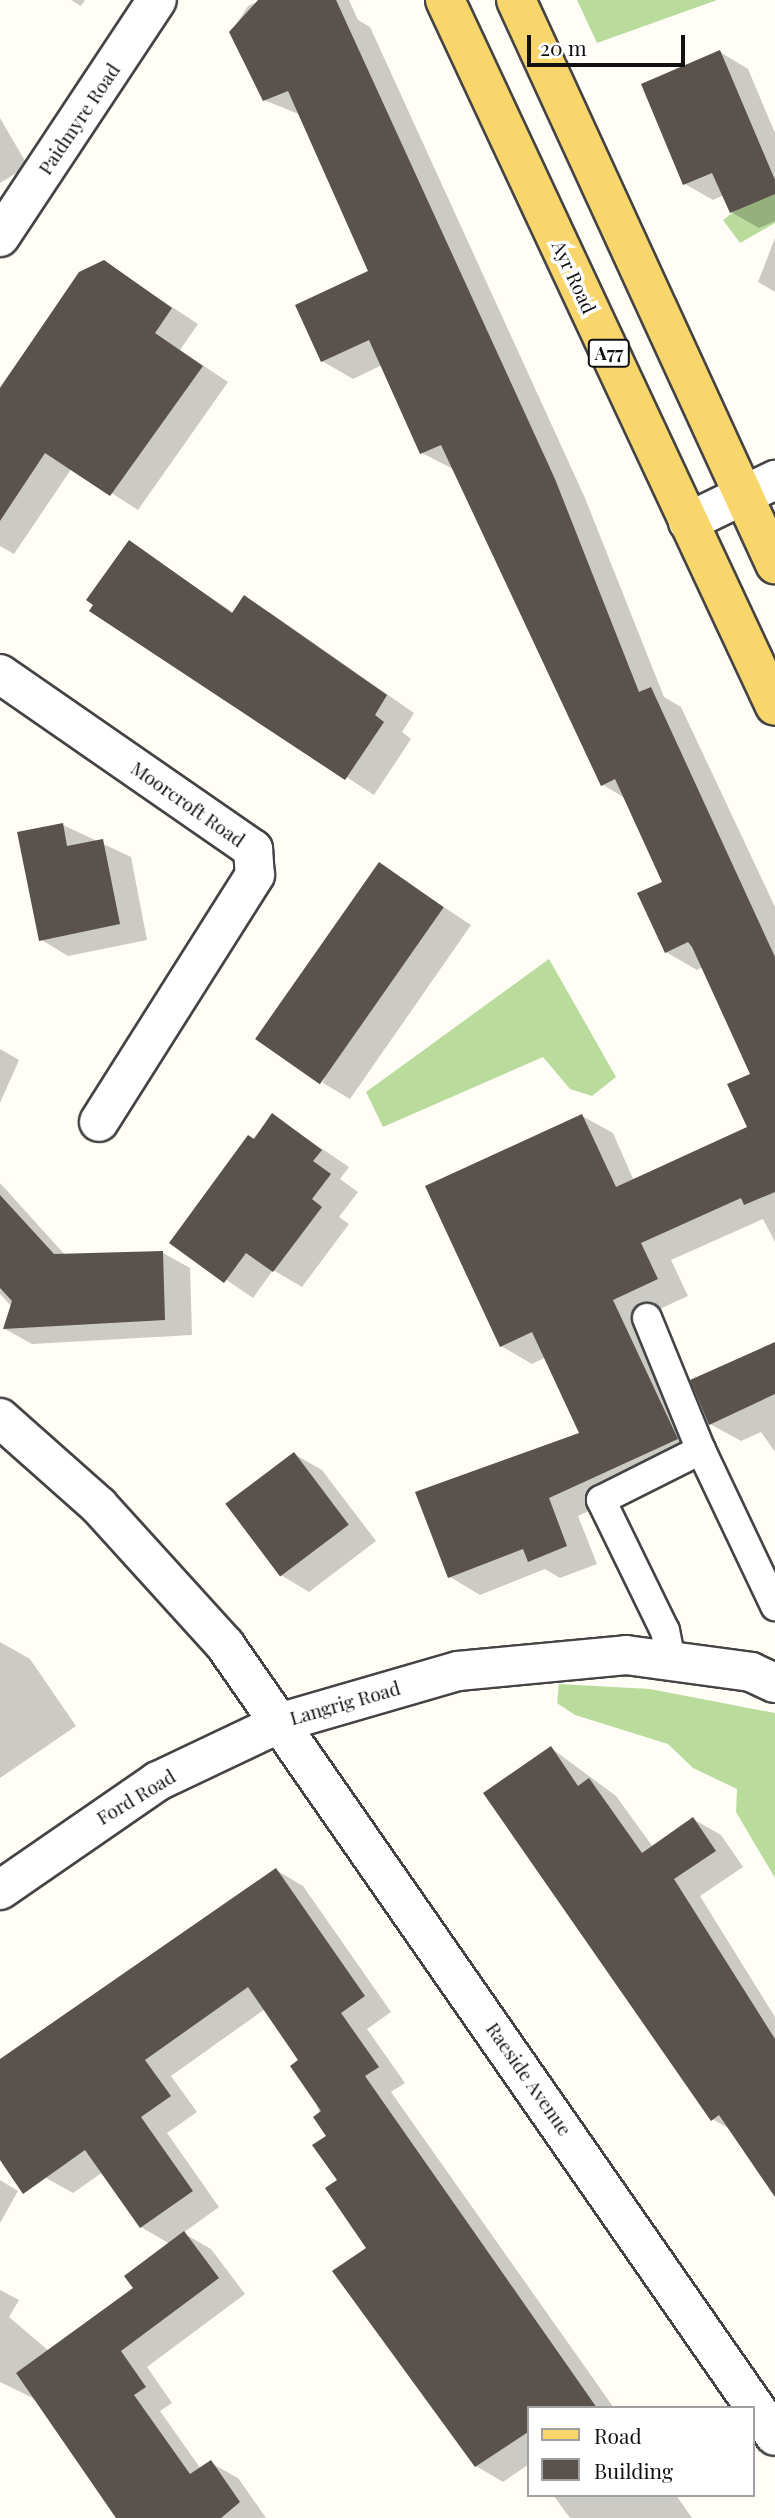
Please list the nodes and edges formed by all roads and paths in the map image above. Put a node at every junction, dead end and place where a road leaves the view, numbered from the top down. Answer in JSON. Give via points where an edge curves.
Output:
{"nodes":[{"id":1,"x":157,"y":0,"type":"edge"},
{"id":2,"x":516,"y":0,"type":"edge"},
{"id":3,"x":451,"y":2,"type":"edge"},
{"id":4,"x":0,"y":237,"type":"edge"},
{"id":5,"x":759,"y":487,"type":"edge"},
{"id":6,"x":688,"y":522,"type":"junction"},
{"id":7,"x":775,"y":564,"type":"edge"},
{"id":8,"x":0,"y":674,"type":"edge"},
{"id":9,"x":775,"y":706,"type":"edge"},
{"id":10,"x":99,"y":1122,"type":"dead end"},
{"id":11,"x":647,"y":1318,"type":"dead end"},
{"id":12,"x":0,"y":1418,"type":"edge"},
{"id":13,"x":701,"y":1450,"type":"junction"},
{"id":14,"x":775,"y":1606,"type":"edge"},
{"id":15,"x":671,"y":1661,"type":"junction"},
{"id":16,"x":775,"y":1683,"type":"edge"},
{"id":17,"x":282,"y":1722,"type":"junction"},
{"id":18,"x":0,"y":1890,"type":"edge"},
{"id":19,"x":775,"y":2436,"type":"edge"}],
"edges":[{"from":1,"to":4,"type":"street","name":"Paidmyre Road"},
{"from":2,"to":5,"type":"main road"},
{"from":3,"to":6,"type":"main road","name":"Ayr Road","number":"A77"},
{"from":5,"to":6,"type":"street"},
{"from":5,"to":7,"type":"main road"},
{"from":6,"to":9,"type":"main road","name":"Ayr Road","number":"A77"},
{"from":8,"to":10,"type":"street","name":"Moorcroft Road","via":[[253,849],[255,875]]},
{"from":11,"to":13,"type":"lane"},
{"from":12,"to":17,"type":"street","name":"Langrig Road","via":[[100,1506],[225,1646]]},
{"from":13,"to":14,"type":"lane"},
{"from":13,"to":15,"type":"lane","via":[[601,1500],[665,1631]]},
{"from":15,"to":16,"type":"street","name":"Langrig Road","via":[[751,1672]]},
{"from":15,"to":17,"type":"street","name":"Langrig Road","via":[[626,1655],[458,1671]]},
{"from":17,"to":18,"type":"street","name":"Ford Road","via":[[158,1781]]},
{"from":17,"to":19,"type":"street","name":"Raeside Avenue"}]}
